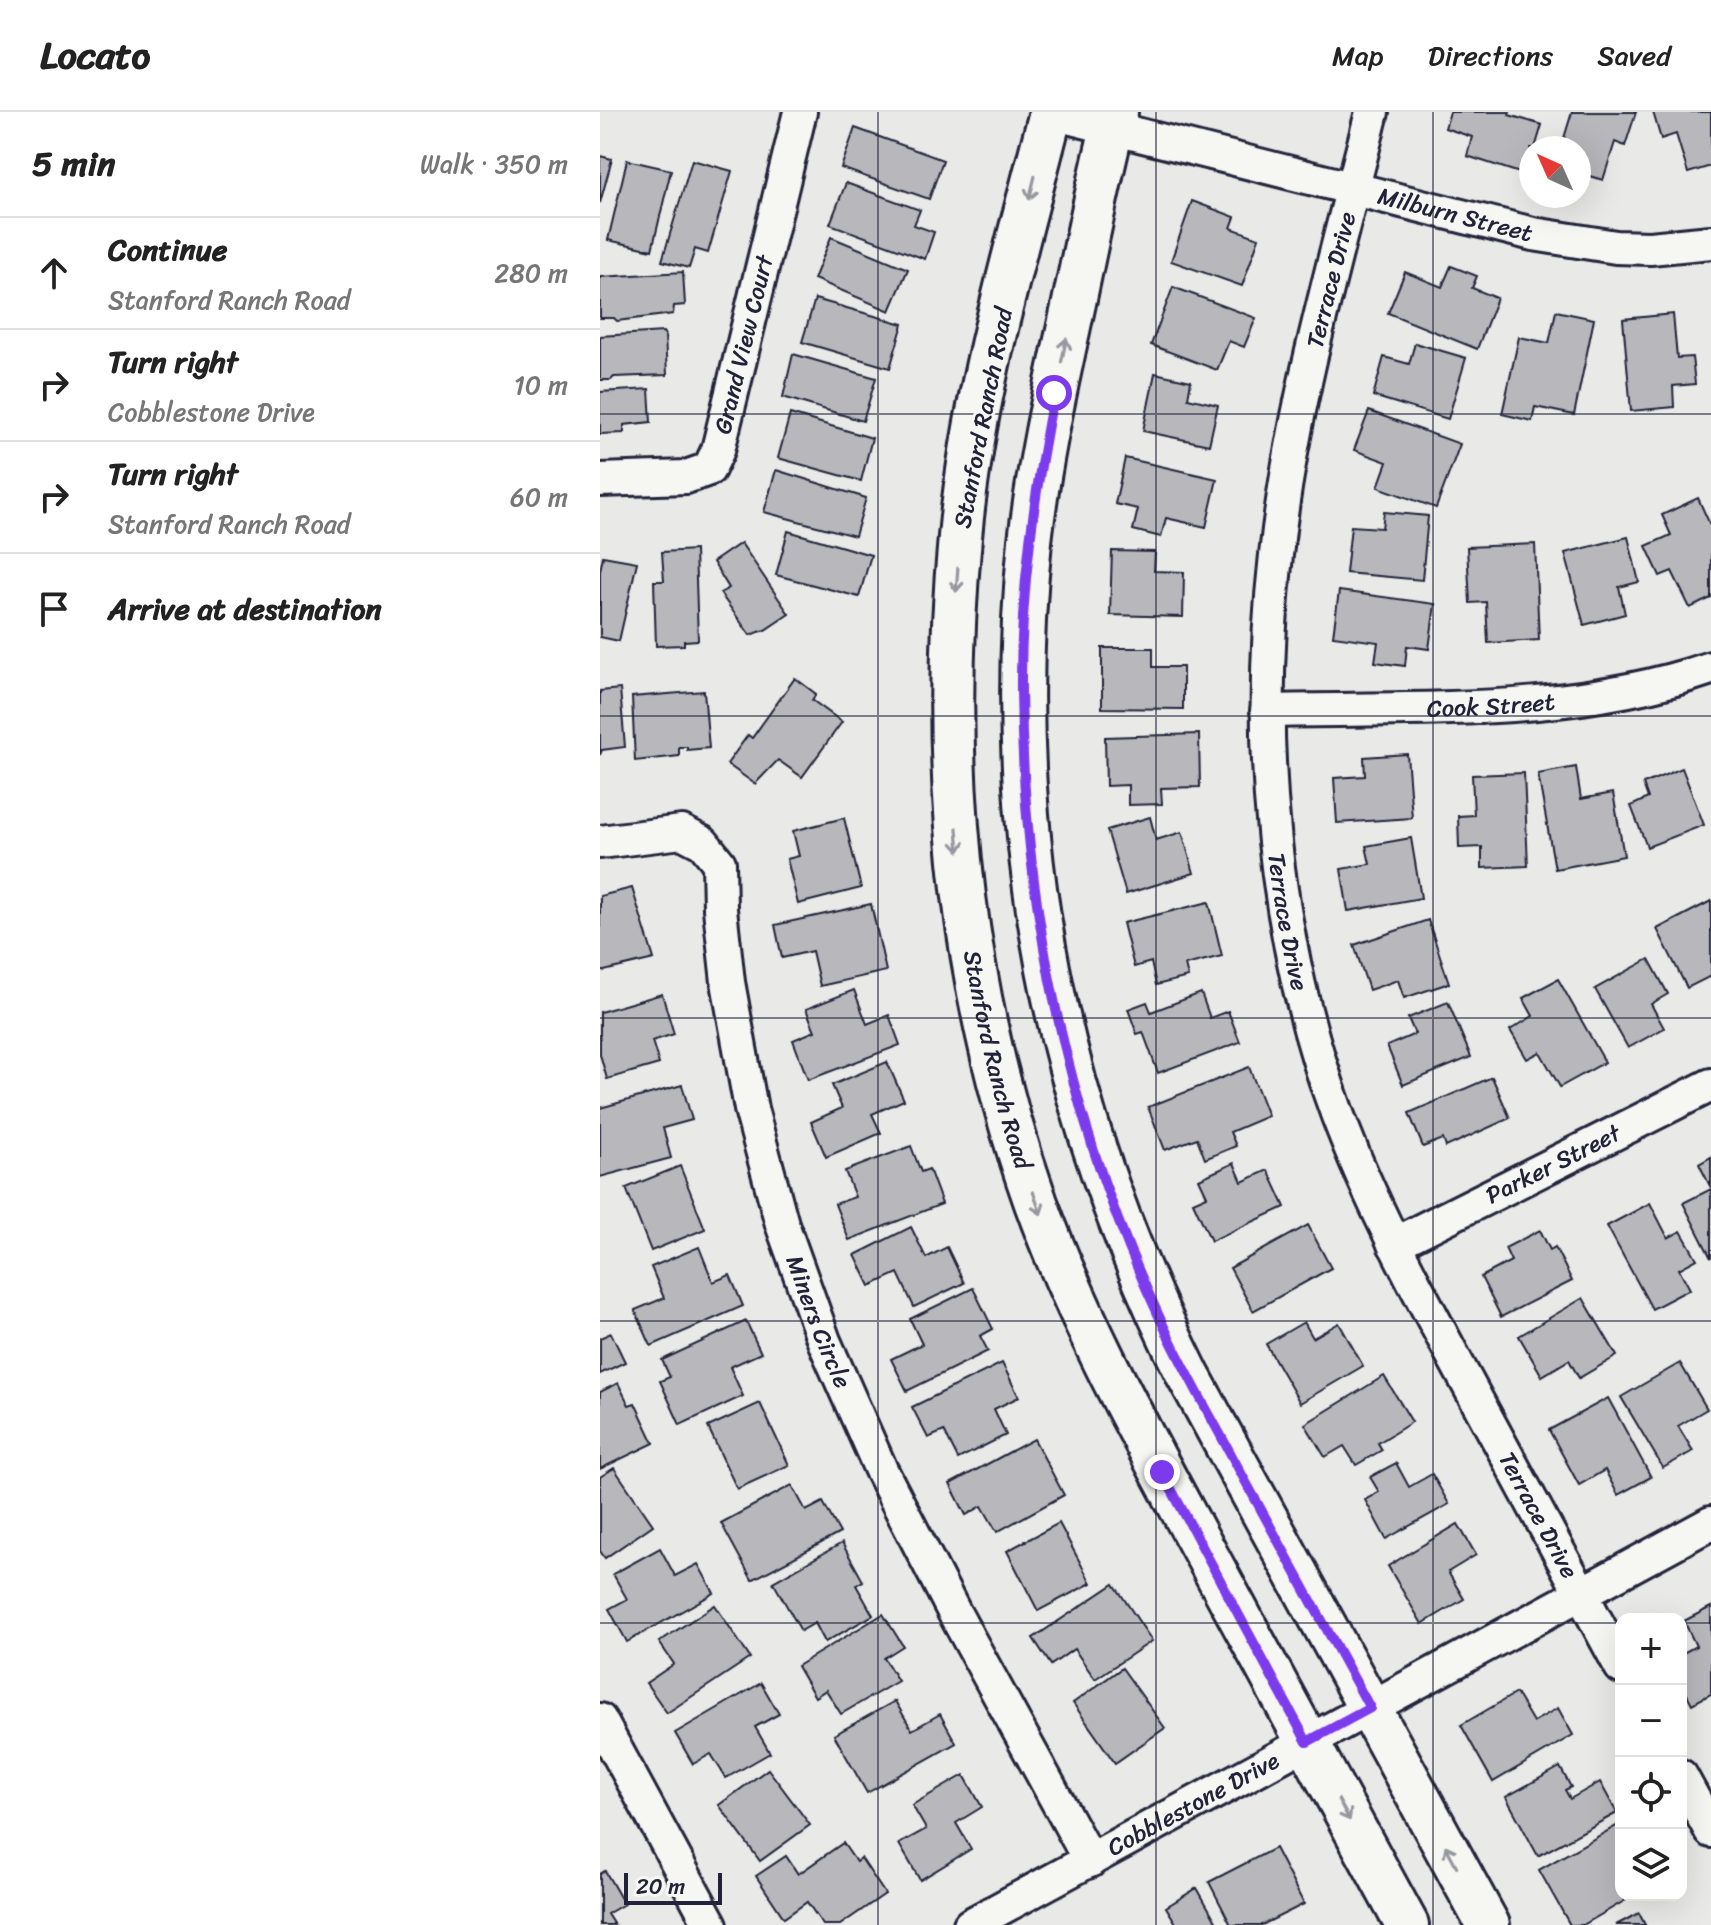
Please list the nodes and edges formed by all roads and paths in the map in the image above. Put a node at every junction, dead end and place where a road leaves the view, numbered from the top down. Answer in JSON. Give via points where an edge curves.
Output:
{"nodes":[{"id":1,"x":800,"y":112,"type":"edge"},
{"id":2,"x":1050,"y":112,"type":"edge"},
{"id":3,"x":1372,"y":112,"type":"edge"},
{"id":4,"x":1114,"y":120,"type":"edge"},
{"id":5,"x":1352,"y":189,"type":"junction"},
{"id":6,"x":1711,"y":242,"type":"edge"},
{"id":7,"x":600,"y":480,"type":"edge"},
{"id":8,"x":1711,"y":668,"type":"edge"},
{"id":9,"x":1267,"y":711,"type":"junction"},
{"id":10,"x":600,"y":842,"type":"edge"},
{"id":11,"x":1711,"y":1085,"type":"edge"},
{"id":12,"x":1394,"y":1244,"type":"junction"},
{"id":13,"x":1711,"y":1523,"type":"edge"},
{"id":14,"x":1581,"y":1594,"type":"junction"},
{"id":15,"x":1615,"y":1656,"type":"edge"},
{"id":16,"x":1370,"y":1708,"type":"junction"},
{"id":17,"x":600,"y":1720,"type":"edge"},
{"id":18,"x":1307,"y":1742,"type":"junction"},
{"id":19,"x":1687,"y":1787,"type":"edge"},
{"id":20,"x":1711,"y":1831,"type":"edge"},
{"id":21,"x":1090,"y":1861,"type":"junction"},
{"id":22,"x":711,"y":1925,"type":"edge"},
{"id":23,"x":970,"y":1925,"type":"edge"},
{"id":24,"x":1407,"y":1925,"type":"edge"},
{"id":25,"x":1488,"y":1925,"type":"edge"}],
"edges":[{"from":1,"to":7,"type":"street","name":"Grand View Court","via":[[718,450],[709,469],[686,477]]},
{"from":2,"to":4,"type":"street","name":"Milburn Street"},
{"from":2,"to":18,"type":"main road","name":"Stanford Ranch Road","one_way":true,"via":[[986,377],[960,533],[951,679],[952,768],[972,949],[1010,1119],[1062,1269],[1126,1406]]},
{"from":3,"to":5,"type":"street","name":"Terrace Drive"},
{"from":4,"to":5,"type":"street","name":"Milburn Street","via":[[1168,144]]},
{"from":16,"to":4,"type":"main road","one_way":true,"via":[[1157,1313],[1081,1110],[1045,957],[1023,761],[1021,688],[1030,542],[1054,393]]},
{"from":5,"to":6,"type":"street","name":"Milburn Street","via":[[1573,241],[1650,248]]},
{"from":5,"to":9,"type":"street","name":"Terrace Drive","via":[[1288,469],[1276,554]]},
{"from":8,"to":9,"type":"street","name":"Cook Street","via":[[1640,686],[1531,703]]},
{"from":9,"to":12,"type":"street","name":"Terrace Drive","via":[[1276,839],[1297,967],[1338,1115]]},
{"from":10,"to":21,"type":"street","name":"Miners Circle","via":[[682,832],[703,843],[719,863],[728,982],[751,1109],[782,1224],[824,1341],[903,1513]]},
{"from":11,"to":12,"type":"street","name":"Parker Street"},
{"from":12,"to":14,"type":"street","name":"Terrace Drive"},
{"from":13,"to":14,"type":"street","name":"Cobblestone Drive"},
{"from":14,"to":15,"type":"street","name":"Terrace Drive"},
{"from":14,"to":16,"type":"street","name":"Cobblestone Drive"},
{"from":16,"to":18,"type":"street","name":"Cobblestone Drive"},
{"from":25,"to":16,"type":"main road","one_way":true},
{"from":17,"to":22,"type":"street"},
{"from":18,"to":21,"type":"street","name":"Cobblestone Drive"},
{"from":18,"to":24,"type":"main road","name":"Stanford Ranch Road","one_way":true},
{"from":19,"to":20,"type":"street"},
{"from":21,"to":23,"type":"street","name":"Cobblestone Drive"}]}
